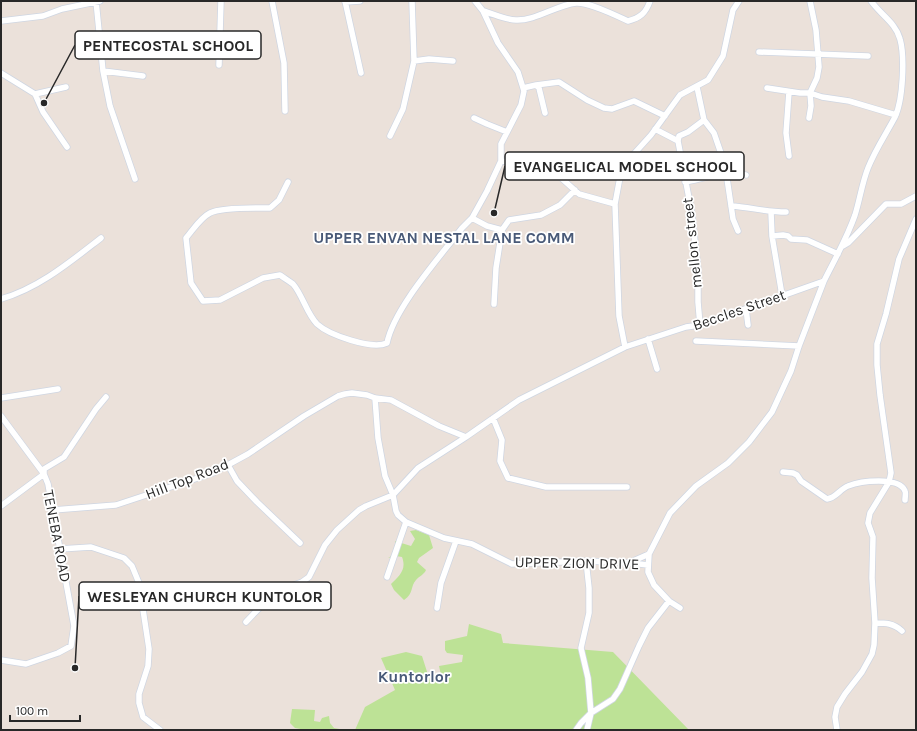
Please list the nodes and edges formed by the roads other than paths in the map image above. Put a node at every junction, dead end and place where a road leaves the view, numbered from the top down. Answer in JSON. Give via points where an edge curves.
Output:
{"nodes":[{"id":1,"x":100,"y":1,"type":"edge"},
{"id":2,"x":221,"y":1,"type":"edge"},
{"id":3,"x":272,"y":1,"type":"edge"},
{"id":4,"x":360,"y":1,"type":"edge"},
{"id":5,"x":412,"y":1,"type":"edge"},
{"id":6,"x":475,"y":1,"type":"edge"},
{"id":7,"x":650,"y":1,"type":"edge"},
{"id":8,"x":738,"y":1,"type":"edge"},
{"id":9,"x":810,"y":1,"type":"edge"},
{"id":10,"x":870,"y":1,"type":"edge"},
{"id":11,"x":96,"y":2,"type":"edge"},
{"id":12,"x":345,"y":2,"type":"edge"},
{"id":13,"x":81,"y":3,"type":"edge"},
{"id":14,"x":594,"y":4,"type":"edge"},
{"id":15,"x":483,"y":11,"type":"junction"},
{"id":16,"x":1,"y":21,"type":"edge"},
{"id":17,"x":759,"y":52,"type":"dead end"},
{"id":18,"x":817,"y":54,"type":"junction"},
{"id":19,"x":868,"y":56,"type":"dead end"},
{"id":20,"x":453,"y":60,"type":"dead end"},
{"id":21,"x":414,"y":61,"type":"junction"},
{"id":22,"x":219,"y":65,"type":"dead end"},
{"id":23,"x":103,"y":72,"type":"junction"},
{"id":24,"x":361,"y":72,"type":"dead end"},
{"id":25,"x":1,"y":73,"type":"edge"},
{"id":26,"x":143,"y":76,"type":"dead end"},
{"id":27,"x":536,"y":84,"type":"junction"},
{"id":28,"x":66,"y":87,"type":"dead end"},
{"id":29,"x":697,"y":87,"type":"junction"},
{"id":30,"x":523,"y":88,"type":"junction"},
{"id":31,"x":768,"y":88,"type":"dead end"},
{"id":32,"x":789,"y":92,"type":"junction"},
{"id":33,"x":810,"y":93,"type":"junction"},
{"id":34,"x":35,"y":94,"type":"junction"},
{"id":35,"x":285,"y":111,"type":"dead end"},
{"id":36,"x":546,"y":113,"type":"dead end"},
{"id":37,"x":896,"y":115,"type":"junction"},
{"id":38,"x":664,"y":116,"type":"junction"},
{"id":39,"x":474,"y":118,"type":"dead end"},
{"id":40,"x":809,"y":118,"type":"dead end"},
{"id":41,"x":704,"y":120,"type":"junction"},
{"id":42,"x":655,"y":129,"type":"junction"},
{"id":43,"x":507,"y":132,"type":"junction"},
{"id":44,"x":390,"y":136,"type":"dead end"},
{"id":45,"x":678,"y":140,"type":"junction"},
{"id":46,"x":67,"y":147,"type":"dead end"},
{"id":47,"x":789,"y":156,"type":"dead end"},
{"id":48,"x":501,"y":161,"type":"junction"},
{"id":49,"x":629,"y":161,"type":"junction"},
{"id":50,"x":584,"y":170,"type":"dead end"},
{"id":51,"x":727,"y":174,"type":"junction"},
{"id":52,"x":746,"y":175,"type":"dead end"},
{"id":53,"x":135,"y":179,"type":"dead end"},
{"id":54,"x":288,"y":182,"type":"dead end"},
{"id":55,"x":685,"y":182,"type":"junction"},
{"id":56,"x":574,"y":190,"type":"junction"},
{"id":57,"x":916,"y":196,"type":"edge"},
{"id":58,"x":615,"y":204,"type":"junction"},
{"id":59,"x":731,"y":206,"type":"junction"},
{"id":60,"x":771,"y":212,"type":"junction"},
{"id":61,"x":786,"y":212,"type":"dead end"},
{"id":62,"x":472,"y":218,"type":"junction"},
{"id":63,"x":916,"y":219,"type":"edge"},
{"id":64,"x":502,"y":230,"type":"junction"},
{"id":65,"x":738,"y":231,"type":"dead end"},
{"id":66,"x":772,"y":236,"type":"junction"},
{"id":67,"x":101,"y":238,"type":"dead end"},
{"id":68,"x":843,"y":246,"type":"junction"},
{"id":69,"x":838,"y":254,"type":"junction"},
{"id":70,"x":824,"y":281,"type":"junction"},
{"id":71,"x":782,"y":295,"type":"junction"},
{"id":72,"x":1,"y":299,"type":"edge"},
{"id":73,"x":494,"y":304,"type":"dead end"},
{"id":74,"x":746,"y":309,"type":"junction"},
{"id":75,"x":700,"y":325,"type":"junction"},
{"id":76,"x":748,"y":325,"type":"dead end"},
{"id":77,"x":648,"y":339,"type":"junction"},
{"id":78,"x":696,"y":341,"type":"dead end"},
{"id":79,"x":799,"y":346,"type":"junction"},
{"id":80,"x":625,"y":347,"type":"junction"},
{"id":81,"x":657,"y":369,"type":"dead end"},
{"id":82,"x":58,"y":390,"type":"dead end"},
{"id":83,"x":106,"y":397,"type":"dead end"},
{"id":84,"x":1,"y":398,"type":"edge"},
{"id":85,"x":375,"y":398,"type":"junction"},
{"id":86,"x":1,"y":416,"type":"edge"},
{"id":87,"x":493,"y":418,"type":"junction"},
{"id":88,"x":466,"y":437,"type":"junction"},
{"id":89,"x":228,"y":465,"type":"junction"},
{"id":90,"x":783,"y":472,"type":"dead end"},
{"id":91,"x":44,"y":474,"type":"junction"},
{"id":92,"x":889,"y":482,"type":"junction"},
{"id":93,"x":627,"y":487,"type":"dead end"},
{"id":94,"x":393,"y":495,"type":"junction"},
{"id":95,"x":906,"y":500,"type":"dead end"},
{"id":96,"x":1,"y":506,"type":"edge"},
{"id":97,"x":53,"y":510,"type":"junction"},
{"id":98,"x":406,"y":522,"type":"junction"},
{"id":99,"x":456,"y":541,"type":"junction"},
{"id":100,"x":300,"y":543,"type":"dead end"},
{"id":101,"x":60,"y":549,"type":"junction"},
{"id":102,"x":649,"y":554,"type":"junction"},
{"id":103,"x":586,"y":561,"type":"junction"},
{"id":104,"x":631,"y":563,"type":"junction"},
{"id":105,"x":648,"y":565,"type":"junction"},
{"id":106,"x":387,"y":577,"type":"dead end"},
{"id":107,"x":669,"y":601,"type":"junction"},
{"id":108,"x":437,"y":608,"type":"dead end"},
{"id":109,"x":680,"y":608,"type":"dead end"},
{"id":110,"x":246,"y":622,"type":"dead end"},
{"id":111,"x":875,"y":623,"type":"junction"},
{"id":112,"x":902,"y":631,"type":"dead end"},
{"id":113,"x":1,"y":660,"type":"edge"},
{"id":114,"x":591,"y":713,"type":"junction"},
{"id":115,"x":160,"y":730,"type":"edge"},
{"id":116,"x":576,"y":730,"type":"edge"},
{"id":117,"x":587,"y":730,"type":"edge"},
{"id":118,"x":836,"y":730,"type":"edge"}],
"edges":[{"from":1,"to":11,"type":"street"},
{"from":2,"to":22,"type":"street"},
{"from":3,"to":35,"type":"street","via":[[284,63]]},
{"from":4,"to":12,"type":"street"},
{"from":5,"to":21,"type":"street"},
{"from":6,"to":15,"type":"street"},
{"from":7,"to":14,"type":"street","via":[[641,16],[628,21]]},
{"from":8,"to":29,"type":"street","via":[[733,10],[724,56],[708,80]]},
{"from":9,"to":18,"type":"street","via":[[816,30]]},
{"from":10,"to":37,"type":"street","via":[[897,30],[901,40],[903,76]]},
{"from":11,"to":13,"type":"street"},
{"from":11,"to":23,"type":"street"},
{"from":12,"to":24,"type":"street"},
{"from":13,"to":16,"type":"street","via":[[43,16]]},
{"from":14,"to":15,"type":"street","via":[[576,3],[530,19],[516,20]]},
{"from":15,"to":30,"type":"street","via":[[498,43],[518,72]]},
{"from":17,"to":18,"type":"street"},
{"from":18,"to":19,"type":"street"},
{"from":18,"to":33,"type":"street","via":[[819,67]]},
{"from":20,"to":21,"type":"street"},
{"from":21,"to":44,"type":"street","via":[[406,101]]},
{"from":23,"to":26,"type":"street"},
{"from":23,"to":53,"type":"street","via":[[110,106]]},
{"from":25,"to":34,"type":"street"},
{"from":27,"to":30,"type":"street"},
{"from":27,"to":36,"type":"street"},
{"from":27,"to":38,"type":"street","via":[[559,82],[598,105],[612,109],[634,100]]},
{"from":28,"to":34,"type":"street"},
{"from":29,"to":38,"type":"street","via":[[680,95]]},
{"from":29,"to":41,"type":"street"},
{"from":30,"to":43,"type":"street","via":[[521,105]]},
{"from":31,"to":32,"type":"street"},
{"from":32,"to":33,"type":"street"},
{"from":32,"to":47,"type":"street","via":[[786,133]]},
{"from":33,"to":37,"type":"street"},
{"from":33,"to":40,"type":"street"},
{"from":34,"to":46,"type":"street","via":[[43,112]]},
{"from":37,"to":68,"type":"street","via":[[872,157]]},
{"from":38,"to":42,"type":"street"},
{"from":39,"to":43,"type":"street"},
{"from":41,"to":45,"type":"street","via":[[679,136]]},
{"from":41,"to":51,"type":"street","via":[[714,133]]},
{"from":42,"to":45,"type":"street"},
{"from":42,"to":49,"type":"street"},
{"from":43,"to":48,"type":"street","via":[[501,144]]},
{"from":45,"to":55,"type":"street","name":"mellon street"},
{"from":48,"to":56,"type":"street","via":[[542,166],[559,176]]},
{"from":48,"to":62,"type":"street"},
{"from":49,"to":50,"type":"street","via":[[609,162]]},
{"from":49,"to":58,"type":"street","via":[[620,176]]},
{"from":51,"to":52,"type":"street","via":[[739,172]]},
{"from":51,"to":55,"type":"street"},
{"from":51,"to":59,"type":"street"},
{"from":54,"to":62,"type":"street","via":[[279,200],[270,208],[217,210],[208,214],[186,238],[191,283],[203,301],[220,300],[263,278],[280,275],[293,284],[317,324],[336,335],[356,342],[387,344],[398,316],[411,296]]},
{"from":55,"to":75,"type":"street","name":"mellon street","via":[[692,214],[698,269]]},
{"from":56,"to":58,"type":"street","via":[[579,194]]},
{"from":56,"to":64,"type":"street","via":[[560,205],[541,215],[509,220]]},
{"from":57,"to":68,"type":"street","via":[[901,204],[886,204]]},
{"from":58,"to":80,"type":"street","via":[[619,316]]},
{"from":59,"to":60,"type":"street"},
{"from":59,"to":65,"type":"street"},
{"from":60,"to":61,"type":"street"},
{"from":60,"to":66,"type":"street"},
{"from":62,"to":64,"type":"street"},
{"from":63,"to":92,"type":"street","via":[[899,259],[877,344],[880,395],[891,473]]},
{"from":64,"to":73,"type":"street"},
{"from":66,"to":69,"type":"street","via":[[783,235],[791,239],[807,240]]},
{"from":66,"to":71,"type":"street"},
{"from":67,"to":72,"type":"street","via":[[38,284]]},
{"from":68,"to":69,"type":"street"},
{"from":69,"to":70,"type":"street"},
{"from":70,"to":71,"type":"street","name":"Beccles Street"},
{"from":70,"to":79,"type":"street"},
{"from":71,"to":74,"type":"street","name":"Beccles Street"},
{"from":74,"to":75,"type":"street","name":"Beccles Street"},
{"from":74,"to":76,"type":"street"},
{"from":75,"to":77,"type":"street","name":"Beccles Street"},
{"from":77,"to":80,"type":"street","name":"Beccles Street"},
{"from":77,"to":81,"type":"street"},
{"from":78,"to":79,"type":"street"},
{"from":79,"to":102,"type":"street","via":[[789,377],[772,412],[749,442],[728,463],[696,486],[670,513]]},
{"from":80,"to":87,"type":"street","name":"Beccles Street","via":[[519,400]]},
{"from":82,"to":84,"type":"street"},
{"from":83,"to":91,"type":"street","via":[[64,457],[44,469]]},
{"from":85,"to":88,"type":"street","name":"Hill Top Road","via":[[391,400]]},
{"from":85,"to":89,"type":"street","name":"Hill Top Road","via":[[352,393],[338,396]]},
{"from":85,"to":94,"type":"street","via":[[380,453],[385,476]]},
{"from":86,"to":91,"type":"street","name":"TENEBA ROAD"},
{"from":87,"to":88,"type":"street","name":"Beccles Street"},
{"from":87,"to":93,"type":"street","via":[[502,440],[500,460],[508,478],[546,487]]},
{"from":88,"to":94,"type":"street","name":"Beccles Street","via":[[418,468]]},
{"from":89,"to":97,"type":"street","name":"Hill Top Road","via":[[206,476],[116,505]]},
{"from":89,"to":100,"type":"street","via":[[237,481]]},
{"from":90,"to":92,"type":"street","via":[[794,473],[827,499],[833,498],[848,486],[872,480]]},
{"from":91,"to":96,"type":"street"},
{"from":91,"to":97,"type":"street","name":"TENEBA ROAD"},
{"from":92,"to":95,"type":"street","via":[[901,486],[905,491]]},
{"from":92,"to":111,"type":"street","via":[[870,513],[868,523],[873,537]]},
{"from":94,"to":98,"type":"street","via":[[396,511]]},
{"from":94,"to":110,"type":"street","via":[[359,510],[325,545],[310,577],[268,599]]},
{"from":97,"to":101,"type":"street","name":"TENEBA ROAD"},
{"from":98,"to":99,"type":"street","name":"UPPER ZION DRIVE"},
{"from":98,"to":106,"type":"street"},
{"from":99,"to":103,"type":"street","name":"UPPER ZION DRIVE","via":[[472,544],[512,564]]},
{"from":99,"to":108,"type":"street","via":[[441,583]]},
{"from":101,"to":113,"type":"street","name":"TENEBA ROAD","via":[[74,626],[71,646],[26,664]]},
{"from":101,"to":115,"type":"street","via":[[91,547],[124,558],[132,566],[138,583],[149,649],[148,666],[138,703],[143,716]]},
{"from":102,"to":104,"type":"street"},
{"from":102,"to":105,"type":"street"},
{"from":103,"to":104,"type":"street","name":"UPPER ZION DRIVE"},
{"from":103,"to":114,"type":"street","via":[[589,613],[581,648],[588,678]]},
{"from":104,"to":105,"type":"street","name":"UPPER ZION DRIVE"},
{"from":105,"to":107,"type":"street","via":[[648,572],[654,585]]},
{"from":107,"to":109,"type":"street"},
{"from":107,"to":114,"type":"street","via":[[648,628],[620,689],[613,699]]},
{"from":111,"to":112,"type":"street","via":[[894,625]]},
{"from":111,"to":118,"type":"street","via":[[872,654],[837,707]]},
{"from":114,"to":116,"type":"street"},
{"from":114,"to":117,"type":"street"}]}
